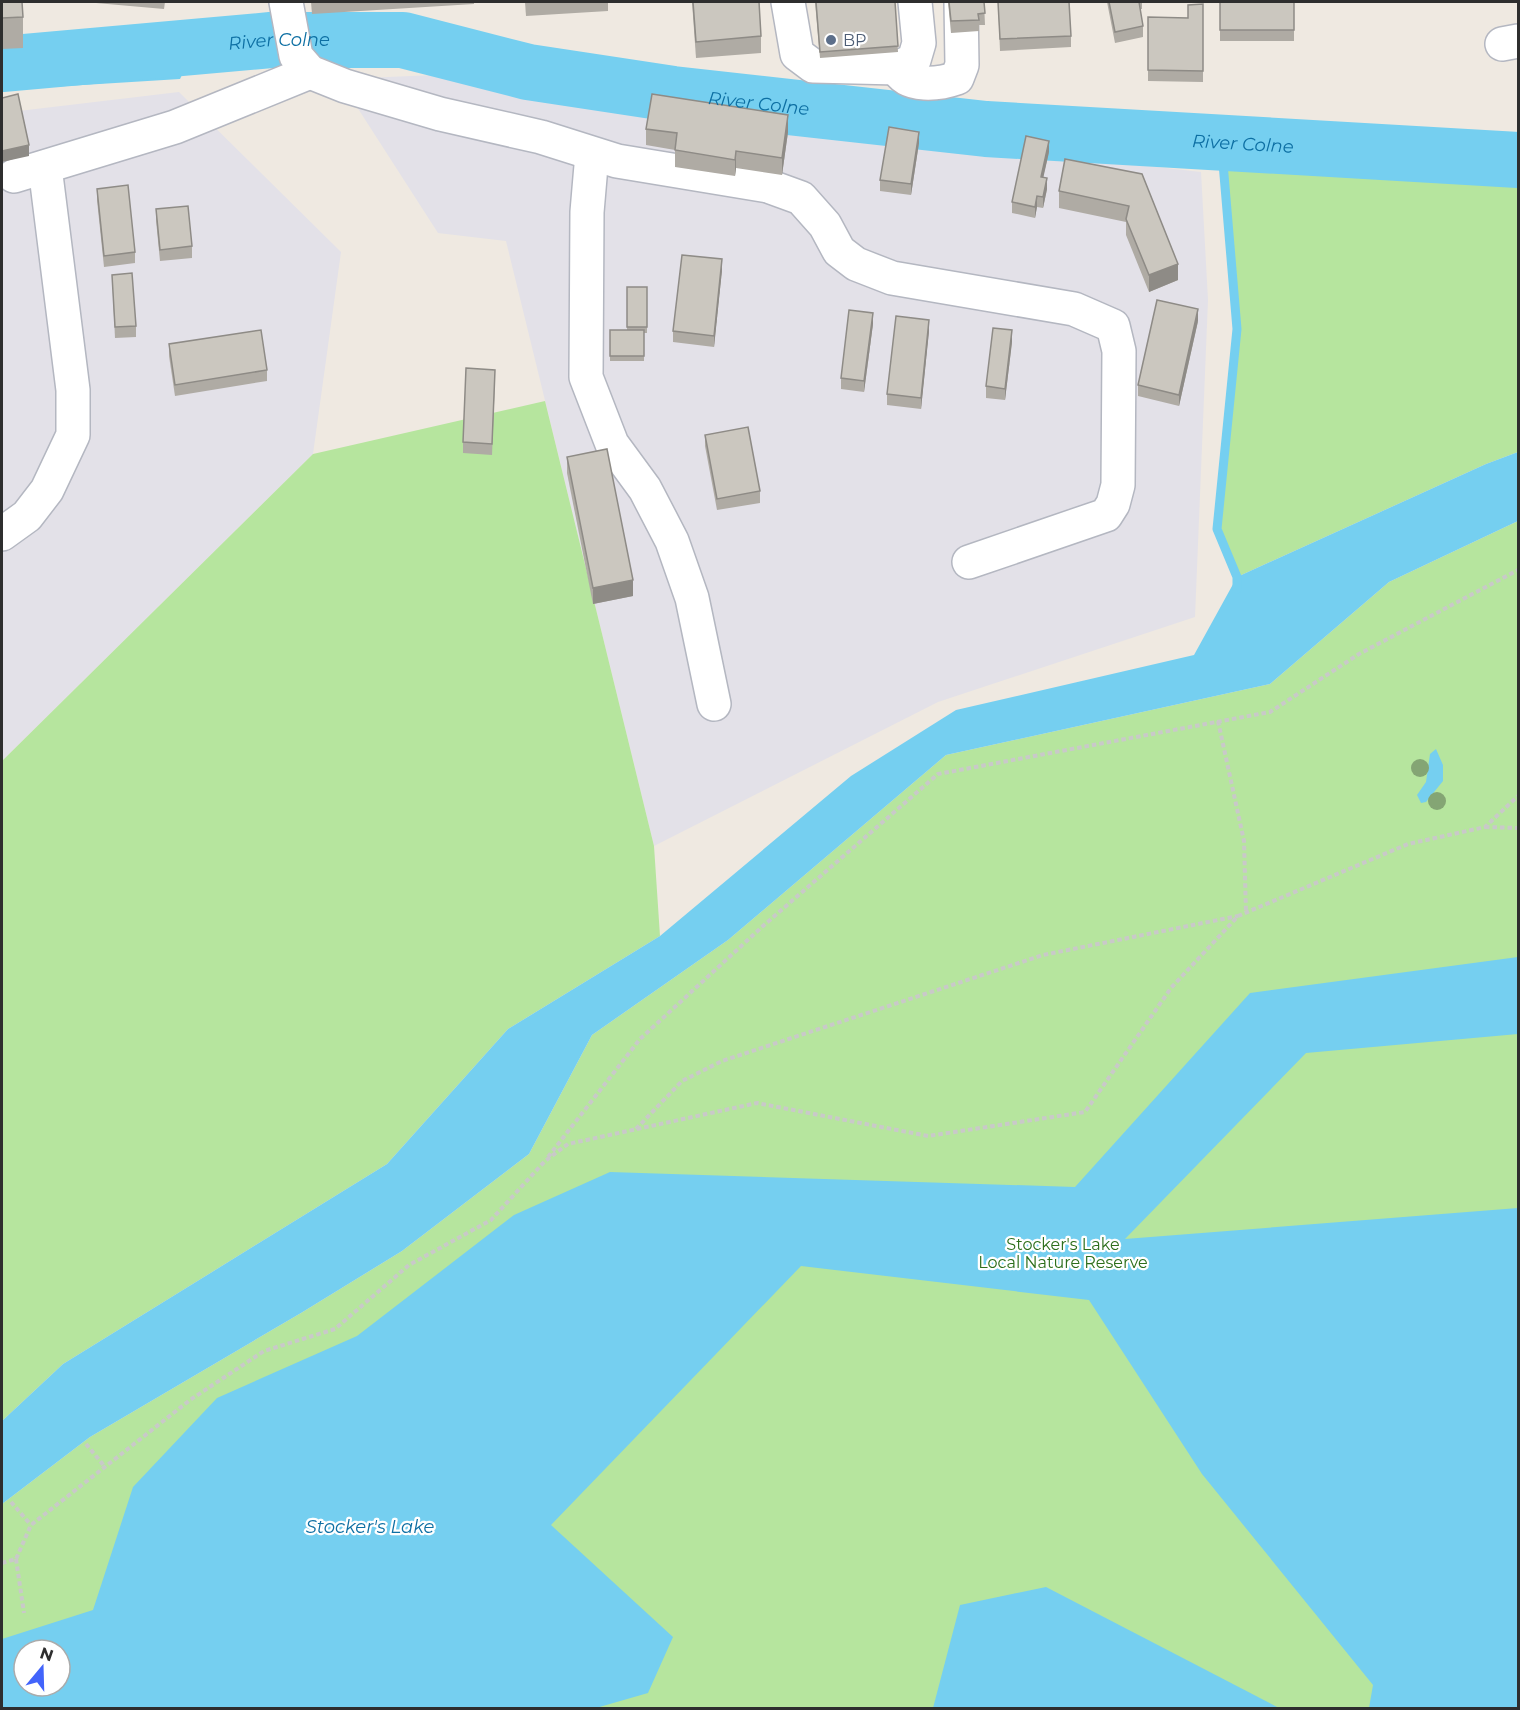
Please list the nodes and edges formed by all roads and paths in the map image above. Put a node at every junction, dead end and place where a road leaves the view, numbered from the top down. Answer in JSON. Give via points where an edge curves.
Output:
{"nodes":[{"id":1,"x":788,"y":2,"type":"edge"},
{"id":2,"x":915,"y":2,"type":"edge"},
{"id":3,"x":961,"y":2,"type":"edge"},
{"id":4,"x":287,"y":7,"type":"edge"},
{"id":5,"x":303,"y":64,"type":"junction"},
{"id":6,"x":897,"y":68,"type":"junction"},
{"id":7,"x":592,"y":154,"type":"junction"},
{"id":8,"x":45,"y":167,"type":"junction"},
{"id":9,"x":14,"y":176,"type":"dead end"},
{"id":10,"x":2,"y":534,"type":"edge"},
{"id":11,"x":969,"y":562,"type":"dead end"},
{"id":12,"x":1518,"y":570,"type":"edge"},
{"id":13,"x":714,"y":704,"type":"dead end"},
{"id":14,"x":1218,"y":721,"type":"junction"},
{"id":15,"x":1518,"y":796,"type":"edge"},
{"id":16,"x":1485,"y":827,"type":"junction"},
{"id":17,"x":1518,"y":828,"type":"edge"},
{"id":18,"x":1246,"y":913,"type":"junction"},
{"id":19,"x":1238,"y":916,"type":"junction"},
{"id":20,"x":635,"y":1130,"type":"junction"},
{"id":21,"x":545,"y":1161,"type":"junction"},
{"id":22,"x":86,"y":1444,"type":"dead end"},
{"id":23,"x":105,"y":1467,"type":"junction"},
{"id":24,"x":11,"y":1502,"type":"dead end"},
{"id":25,"x":31,"y":1525,"type":"junction"},
{"id":26,"x":16,"y":1559,"type":"junction"},
{"id":27,"x":2,"y":1563,"type":"edge"},
{"id":28,"x":24,"y":1613,"type":"dead end"}],
"edges":[{"from":1,"to":6,"type":"lane","via":[[797,54],[813,66]]},
{"from":2,"to":6,"type":"lane","via":[[919,43],[914,60]]},
{"from":3,"to":6,"type":"lane","via":[[962,65],[957,78],[941,84],[910,81]]},
{"from":4,"to":5,"type":"lane"},
{"from":5,"to":7,"type":"lane","via":[[345,86]]},
{"from":5,"to":8,"type":"lane","via":[[175,128]]},
{"from":7,"to":11,"type":"lane","via":[[768,186],[801,198],[825,225],[839,251],[856,264],[892,278],[1074,309],[1113,326],[1119,351],[1118,485],[1113,504],[1106,515]]},
{"from":7,"to":13,"type":"lane","via":[[587,212],[586,377],[612,444],[645,489],[672,541],[692,598]]},
{"from":8,"to":9,"type":"lane"},
{"from":8,"to":10,"type":"lane","via":[[73,390],[73,435],[46,490],[27,516]]},
{"from":12,"to":14,"type":"path","via":[[1359,654],[1270,712]]},
{"from":14,"to":18,"type":"path","via":[[1244,841]]},
{"from":14,"to":21,"type":"path","via":[[938,774],[640,1039]]},
{"from":15,"to":16,"type":"path"},
{"from":16,"to":17,"type":"path"},
{"from":16,"to":18,"type":"path","via":[[1408,844]]},
{"from":18,"to":19,"type":"path"},
{"from":19,"to":20,"type":"path","via":[[1043,955],[722,1061],[682,1081]]},
{"from":19,"to":20,"type":"path","via":[[1171,988],[1086,1112],[928,1136],[757,1103]]},
{"from":20,"to":21,"type":"path","via":[[568,1144]]},
{"from":21,"to":23,"type":"path","via":[[491,1220],[409,1265],[334,1329],[264,1351],[190,1400]]},
{"from":22,"to":23,"type":"path"},
{"from":23,"to":25,"type":"path"},
{"from":24,"to":25,"type":"path"},
{"from":25,"to":26,"type":"path"},
{"from":26,"to":27,"type":"path"},
{"from":26,"to":28,"type":"path"}]}
